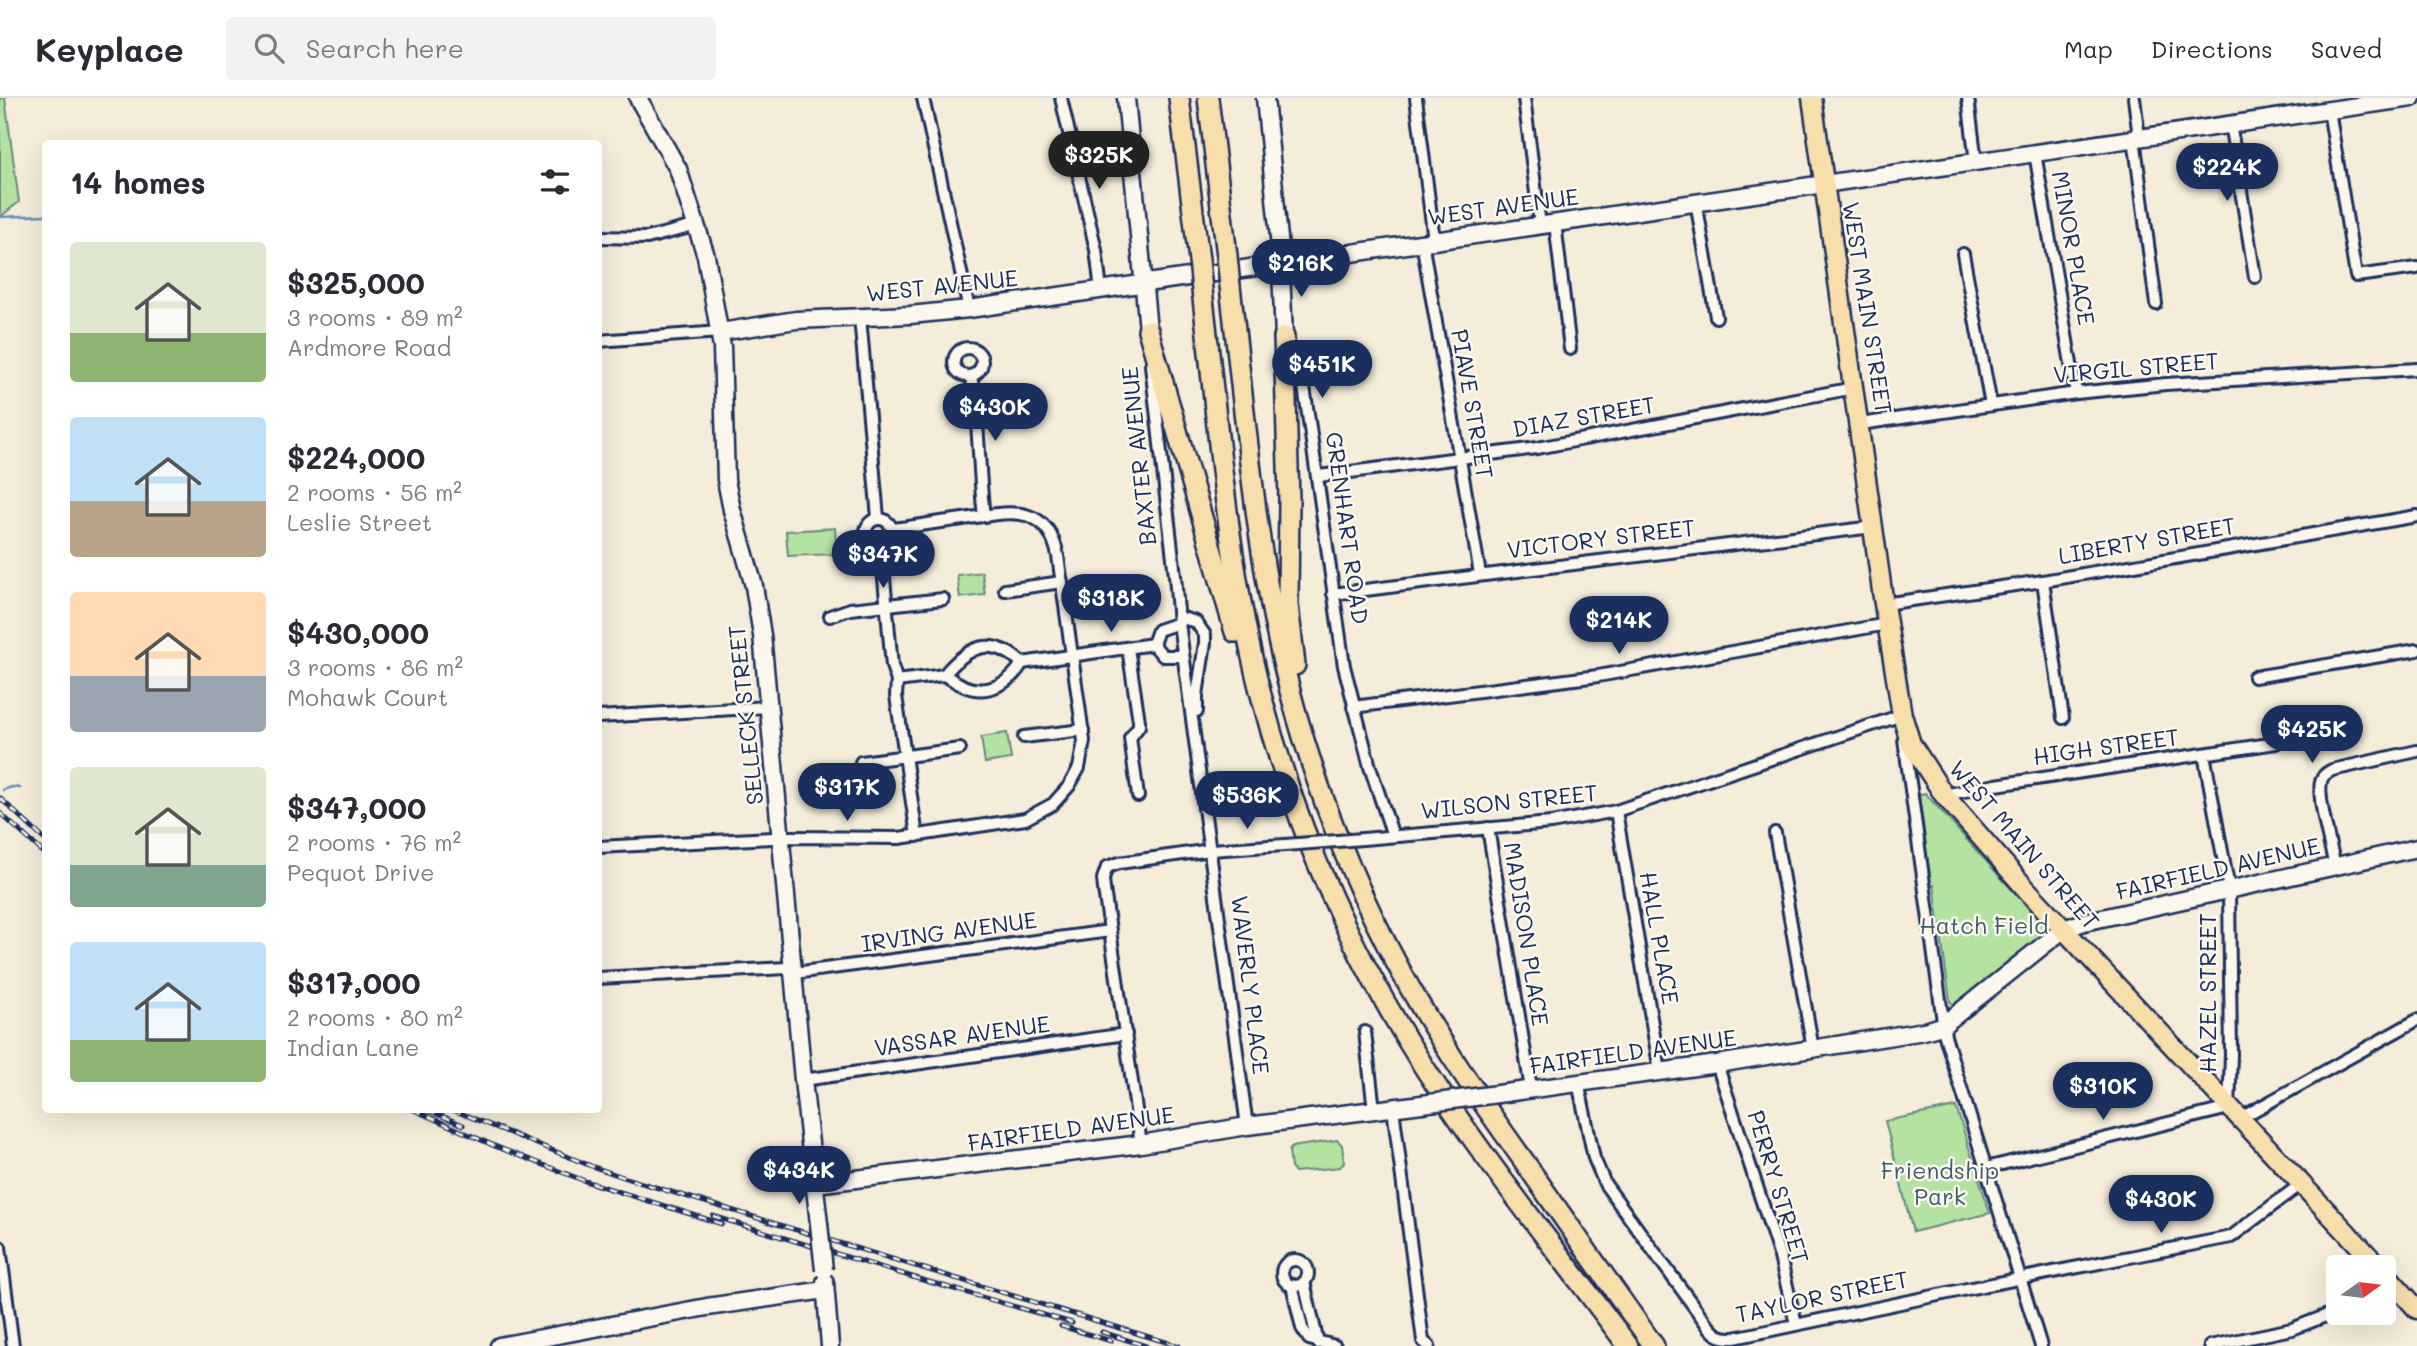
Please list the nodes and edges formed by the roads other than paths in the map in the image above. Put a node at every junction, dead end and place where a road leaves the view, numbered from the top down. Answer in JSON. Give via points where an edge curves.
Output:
{"nodes":[{"id":1,"x":638,"y":98,"type":"edge"},
{"id":2,"x":923,"y":98,"type":"edge"},
{"id":3,"x":1061,"y":98,"type":"edge"},
{"id":4,"x":1126,"y":98,"type":"edge"},
{"id":5,"x":1179,"y":98,"type":"edge"},
{"id":6,"x":1208,"y":98,"type":"edge"},
{"id":7,"x":1265,"y":98,"type":"edge"},
{"id":8,"x":1416,"y":98,"type":"edge"},
{"id":9,"x":1524,"y":98,"type":"edge"},
{"id":10,"x":1812,"y":98,"type":"edge"},
{"id":11,"x":1968,"y":98,"type":"edge"},
{"id":12,"x":2134,"y":98,"type":"edge"},
{"id":13,"x":2412,"y":98,"type":"edge"},
{"id":14,"x":2329,"y":110,"type":"junction"},
{"id":15,"x":2230,"y":123,"type":"junction"},
{"id":16,"x":2136,"y":137,"type":"junction"},
{"id":17,"x":2035,"y":153,"type":"junction"},
{"id":18,"x":1976,"y":162,"type":"junction"},
{"id":19,"x":1824,"y":185,"type":"junction"},
{"id":20,"x":1696,"y":202,"type":"junction"},
{"id":21,"x":1548,"y":224,"type":"junction"},
{"id":22,"x":698,"y":225,"type":"junction"},
{"id":23,"x":602,"y":237,"type":"edge"},
{"id":24,"x":1428,"y":241,"type":"junction"},
{"id":25,"x":1963,"y":254,"type":"dead end"},
{"id":26,"x":1280,"y":262,"type":"junction"},
{"id":27,"x":2417,"y":268,"type":"edge"},
{"id":28,"x":2255,"y":277,"type":"dead end"},
{"id":29,"x":1144,"y":284,"type":"junction"},
{"id":30,"x":1101,"y":289,"type":"junction"},
{"id":31,"x":2156,"y":304,"type":"dead end"},
{"id":32,"x":969,"y":309,"type":"junction"},
{"id":33,"x":860,"y":317,"type":"junction"},
{"id":34,"x":1716,"y":317,"type":"dead end"},
{"id":35,"x":1148,"y":330,"type":"junction"},
{"id":36,"x":720,"y":332,"type":"junction"},
{"id":37,"x":1284,"y":337,"type":"junction"},
{"id":38,"x":602,"y":341,"type":"edge"},
{"id":39,"x":1570,"y":349,"type":"dead end"},
{"id":40,"x":2417,"y":369,"type":"edge"},
{"id":41,"x":971,"y":376,"type":"dead end"},
{"id":42,"x":1854,"y":388,"type":"junction"},
{"id":43,"x":2076,"y":393,"type":"junction"},
{"id":44,"x":1991,"y":405,"type":"junction"},
{"id":45,"x":1860,"y":424,"type":"junction"},
{"id":46,"x":1461,"y":458,"type":"junction"},
{"id":47,"x":1319,"y":476,"type":"junction"},
{"id":48,"x":984,"y":516,"type":"junction"},
{"id":49,"x":2417,"y":516,"type":"edge"},
{"id":50,"x":878,"y":518,"type":"junction"},
{"id":51,"x":1873,"y":527,"type":"junction"},
{"id":52,"x":893,"y":529,"type":"junction"},
{"id":53,"x":881,"y":545,"type":"junction"},
{"id":54,"x":1480,"y":574,"type":"junction"},
{"id":55,"x":2043,"y":580,"type":"junction"},
{"id":56,"x":1062,"y":582,"type":"junction"},
{"id":57,"x":1005,"y":590,"type":"dead end"},
{"id":58,"x":1333,"y":594,"type":"junction"},
{"id":59,"x":943,"y":599,"type":"dead end"},
{"id":60,"x":1884,"y":604,"type":"junction"},
{"id":61,"x":887,"y":606,"type":"junction"},
{"id":62,"x":830,"y":616,"type":"dead end"},
{"id":63,"x":1179,"y":620,"type":"junction"},
{"id":64,"x":1887,"y":624,"type":"junction"},
{"id":65,"x":1153,"y":643,"type":"junction"},
{"id":66,"x":1128,"y":648,"type":"junction"},
{"id":67,"x":2417,"y":650,"type":"edge"},
{"id":68,"x":1073,"y":655,"type":"junction"},
{"id":69,"x":1183,"y":656,"type":"junction"},
{"id":70,"x":1022,"y":663,"type":"junction"},
{"id":71,"x":944,"y":675,"type":"junction"},
{"id":72,"x":2254,"y":677,"type":"dead end"},
{"id":73,"x":897,"y":681,"type":"junction"},
{"id":74,"x":768,"y":707,"type":"junction"},
{"id":75,"x":1353,"y":707,"type":"junction"},
{"id":76,"x":1902,"y":715,"type":"junction"},
{"id":77,"x":602,"y":717,"type":"edge"},
{"id":78,"x":2063,"y":718,"type":"dead end"},
{"id":79,"x":1083,"y":730,"type":"junction"},
{"id":80,"x":1024,"y":737,"type":"dead end"},
{"id":81,"x":2276,"y":743,"type":"dead end"},
{"id":82,"x":1196,"y":746,"type":"junction"},
{"id":83,"x":1306,"y":746,"type":"junction"},
{"id":84,"x":960,"y":750,"type":"dead end"},
{"id":85,"x":2417,"y":751,"type":"edge"},
{"id":86,"x":2204,"y":754,"type":"junction"},
{"id":87,"x":905,"y":756,"type":"junction"},
{"id":88,"x":860,"y":762,"type":"dead end"},
{"id":89,"x":1926,"y":769,"type":"junction"},
{"id":90,"x":1290,"y":792,"type":"junction"},
{"id":91,"x":1944,"y":795,"type":"junction"},
{"id":92,"x":1138,"y":796,"type":"dead end"},
{"id":93,"x":1912,"y":806,"type":"junction"},
{"id":94,"x":1616,"y":811,"type":"junction"},
{"id":95,"x":1488,"y":828,"type":"junction"},
{"id":96,"x":1775,"y":833,"type":"dead end"},
{"id":97,"x":917,"y":835,"type":"junction"},
{"id":98,"x":1393,"y":836,"type":"junction"},
{"id":99,"x":781,"y":838,"type":"junction"},
{"id":100,"x":602,"y":847,"type":"edge"},
{"id":101,"x":2417,"y":848,"type":"edge"},
{"id":102,"x":1211,"y":850,"type":"junction"},
{"id":103,"x":2335,"y":866,"type":"junction"},
{"id":104,"x":2229,"y":889,"type":"junction"},
{"id":105,"x":2064,"y":929,"type":"junction"},
{"id":106,"x":1110,"y":931,"type":"junction"},
{"id":107,"x":793,"y":970,"type":"junction"},
{"id":108,"x":602,"y":978,"type":"edge"},
{"id":109,"x":2417,"y":1020,"type":"edge"},
{"id":110,"x":1942,"y":1026,"type":"junction"},
{"id":111,"x":1365,"y":1032,"type":"dead end"},
{"id":112,"x":1126,"y":1034,"type":"junction"},
{"id":113,"x":1813,"y":1049,"type":"junction"},
{"id":114,"x":1717,"y":1064,"type":"junction"},
{"id":115,"x":1660,"y":1071,"type":"junction"},
{"id":116,"x":803,"y":1080,"type":"junction"},
{"id":117,"x":1578,"y":1082,"type":"junction"},
{"id":118,"x":1531,"y":1089,"type":"junction"},
{"id":119,"x":1393,"y":1108,"type":"junction"},
{"id":120,"x":1374,"y":1110,"type":"junction"},
{"id":121,"x":2234,"y":1113,"type":"junction"},
{"id":122,"x":1247,"y":1126,"type":"junction"},
{"id":123,"x":1141,"y":1144,"type":"junction"},
{"id":124,"x":1986,"y":1168,"type":"junction"},
{"id":125,"x":815,"y":1184,"type":"junction"},
{"id":126,"x":2301,"y":1184,"type":"junction"},
{"id":127,"x":1550,"y":1242,"type":"junction"},
{"id":128,"x":0,"y":1247,"type":"edge"},
{"id":129,"x":2368,"y":1255,"type":"edge"},
{"id":130,"x":2019,"y":1279,"type":"junction"},
{"id":131,"x":1304,"y":1282,"type":"junction"},
{"id":132,"x":1292,"y":1285,"type":"junction"},
{"id":133,"x":825,"y":1290,"type":"junction"},
{"id":134,"x":2396,"y":1290,"type":"edge"},
{"id":135,"x":2417,"y":1309,"type":"edge"},
{"id":136,"x":2326,"y":1316,"type":"edge"},
{"id":137,"x":1796,"y":1324,"type":"junction"},
{"id":138,"x":1318,"y":1343,"type":"junction"},
{"id":139,"x":1422,"y":1344,"type":"edge"},
{"id":140,"x":13,"y":1346,"type":"edge"},
{"id":141,"x":499,"y":1346,"type":"edge"},
{"id":142,"x":830,"y":1346,"type":"edge"},
{"id":143,"x":1335,"y":1346,"type":"edge"},
{"id":144,"x":1612,"y":1346,"type":"edge"},
{"id":145,"x":1628,"y":1346,"type":"edge"},
{"id":146,"x":1654,"y":1346,"type":"edge"},
{"id":147,"x":2041,"y":1346,"type":"edge"},
{"id":148,"x":2210,"y":1346,"type":"edge"}],
"edges":[{"from":1,"to":22,"type":"main road","name":"SELLECK STREET","via":[[673,157]]},
{"from":2,"to":32,"type":"street"},
{"from":3,"to":30,"type":"street","via":[[1097,250]]},
{"from":4,"to":29,"type":"main road","name":"BAXTER AVENUE"},
{"from":5,"to":90,"type":"highway","bridge":true,"via":[[1239,589],[1260,691]]},
{"from":6,"to":83,"type":"highway","bridge":true,"via":[[1266,578]]},
{"from":7,"to":26,"type":"main road","name":"GRENHART ROAD"},
{"from":8,"to":24,"type":"street","name":"PIAVE STREET"},
{"from":9,"to":21,"type":"street"},
{"from":10,"to":19,"type":"main road","name":"WEST MAIN STREET"},
{"from":11,"to":18,"type":"street"},
{"from":12,"to":16,"type":"street"},
{"from":13,"to":14,"type":"main road","name":"WEST AVENUE"},
{"from":14,"to":15,"type":"main road","name":"WEST AVENUE"},
{"from":14,"to":27,"type":"street","via":[[2356,276]]},
{"from":15,"to":16,"type":"main road","name":"WEST AVENUE"},
{"from":15,"to":28,"type":"street"},
{"from":16,"to":17,"type":"main road","name":"WEST AVENUE"},
{"from":16,"to":31,"type":"street"},
{"from":17,"to":18,"type":"main road","name":"WEST AVENUE"},
{"from":17,"to":43,"type":"street","name":"MINOR PLACE"},
{"from":18,"to":19,"type":"main road","name":"WEST AVENUE"},
{"from":19,"to":20,"type":"main road","name":"WEST AVENUE"},
{"from":19,"to":42,"type":"main road","name":"WEST MAIN STREET"},
{"from":20,"to":21,"type":"main road","name":"WEST AVENUE"},
{"from":20,"to":34,"type":"street"},
{"from":21,"to":24,"type":"main road","name":"WEST AVENUE"},
{"from":21,"to":39,"type":"street"},
{"from":22,"to":23,"type":"street","via":[[647,238]]},
{"from":22,"to":36,"type":"main road","name":"SELLECK STREET"},
{"from":24,"to":26,"type":"main road","name":"WEST AVENUE"},
{"from":24,"to":46,"type":"street","name":"PIAVE STREET"},
{"from":25,"to":44,"type":"street"},
{"from":26,"to":29,"type":"main road","name":"WEST AVENUE"},
{"from":26,"to":37,"type":"main road","name":"GRENHART ROAD"},
{"from":29,"to":30,"type":"main road","name":"WEST AVENUE"},
{"from":29,"to":35,"type":"main road","name":"BAXTER AVENUE"},
{"from":30,"to":32,"type":"main road","name":"WEST AVENUE"},
{"from":32,"to":33,"type":"main road","name":"WEST AVENUE"},
{"from":33,"to":36,"type":"main road","name":"WEST AVENUE","via":[[792,320]]},
{"from":33,"to":50,"type":"street"},
{"from":35,"to":63,"type":"street","name":"BAXTER AVENUE"},
{"from":35,"to":90,"type":"highway","via":[[1246,676]]},
{"from":36,"to":38,"type":"street","name":"WEST AVENUE"},
{"from":36,"to":74,"type":"main road","name":"SELLECK STREET","via":[[726,480],[758,605]]},
{"from":37,"to":47,"type":"street","name":"GRENHART ROAD","via":[[1302,372]]},
{"from":37,"to":83,"type":"highway","via":[[1289,605]]},
{"from":40,"to":43,"type":"street","name":"VIRGIL STREET"},
{"from":41,"to":48,"type":"street"},
{"from":42,"to":45,"type":"main road","name":"WEST MAIN STREET"},
{"from":42,"to":46,"type":"street","name":"DIAZ STREET","via":[[1538,448]]},
{"from":43,"to":44,"type":"street","name":"VIRGIL STREET"},
{"from":44,"to":45,"type":"street","name":"VIRGIL STREET"},
{"from":45,"to":51,"type":"main road","name":"WEST MAIN STREET"},
{"from":46,"to":47,"type":"street","name":"DIAZ STREET"},
{"from":46,"to":54,"type":"street","name":"PIAVE STREET"},
{"from":47,"to":58,"type":"street","name":"GRENHART ROAD"},
{"from":48,"to":52,"type":"street"},
{"from":48,"to":56,"type":"street","via":[[1016,512],[1042,524],[1056,545]]},
{"from":49,"to":55,"type":"street","name":"LIBERTY STREET"},
{"from":50,"to":52,"type":"street"},
{"from":50,"to":53,"type":"street","via":[[866,530],[870,541]]},
{"from":51,"to":54,"type":"street","name":"VICTORY STREET"},
{"from":51,"to":60,"type":"main road","name":"WEST MAIN STREET"},
{"from":52,"to":53,"type":"street","via":[[890,540]]},
{"from":53,"to":61,"type":"street"},
{"from":54,"to":58,"type":"street","name":"VICTORY STREET"},
{"from":55,"to":60,"type":"street","name":"LIBERTY STREET"},
{"from":55,"to":78,"type":"street"},
{"from":56,"to":57,"type":"street"},
{"from":56,"to":68,"type":"street"},
{"from":58,"to":75,"type":"street","name":"GRENHART ROAD"},
{"from":59,"to":61,"type":"street"},
{"from":60,"to":64,"type":"main road","name":"WEST MAIN STREET"},
{"from":61,"to":62,"type":"street"},
{"from":61,"to":73,"type":"street"},
{"from":63,"to":65,"type":"street","via":[[1158,630]]},
{"from":63,"to":69,"type":"street","name":"BAXTER AVENUE"},
{"from":63,"to":82,"type":"street","via":[[1196,622],[1205,635]]},
{"from":64,"to":75,"type":"street","via":[[1598,676]]},
{"from":64,"to":76,"type":"main road","name":"WEST MAIN STREET"},
{"from":65,"to":66,"type":"street"},
{"from":65,"to":69,"type":"street","via":[[1163,656]]},
{"from":66,"to":68,"type":"street"},
{"from":66,"to":92,"type":"street","via":[[1139,721],[1130,738]]},
{"from":67,"to":72,"type":"street"},
{"from":68,"to":70,"type":"street"},
{"from":68,"to":79,"type":"street"},
{"from":69,"to":82,"type":"street","name":"BAXTER AVENUE"},
{"from":70,"to":71,"type":"street","via":[[1005,682],[987,689],[964,686]]},
{"from":70,"to":71,"type":"street","via":[[1000,649],[986,647],[965,653]]},
{"from":71,"to":73,"type":"street"},
{"from":73,"to":87,"type":"street"},
{"from":74,"to":77,"type":"street"},
{"from":74,"to":99,"type":"main road","name":"SELLECK STREET"},
{"from":75,"to":98,"type":"street","name":"GRENHART ROAD"},
{"from":76,"to":89,"type":"main road","name":"WEST MAIN STREET","via":[[1911,744]]},
{"from":76,"to":93,"type":"street"},
{"from":76,"to":94,"type":"street","name":"WILSON STREET"},
{"from":79,"to":80,"type":"street"},
{"from":79,"to":97,"type":"street","via":[[1082,757],[1074,777],[1061,796],[1035,815]]},
{"from":81,"to":86,"type":"street","name":"HIGH STREET"},
{"from":82,"to":102,"type":"street","name":"BAXTER AVENUE"},
{"from":83,"to":146,"type":"highway","via":[[1359,886],[1416,998],[1491,1115]]},
{"from":84,"to":87,"type":"street"},
{"from":85,"to":103,"type":"street","via":[[2323,776],[2321,798]]},
{"from":86,"to":91,"type":"street","name":"HIGH STREET"},
{"from":86,"to":104,"type":"street","name":"HAZEL STREET"},
{"from":87,"to":88,"type":"street"},
{"from":87,"to":97,"type":"street"},
{"from":89,"to":91,"type":"main road","name":"WEST MAIN STREET"},
{"from":89,"to":93,"type":"street","via":[[1916,782]]},
{"from":90,"to":127,"type":"highway","via":[[1328,889],[1392,1013],[1447,1101]]},
{"from":91,"to":105,"type":"main road","name":"WEST MAIN STREET"},
{"from":93,"to":110,"type":"street"},
{"from":94,"to":95,"type":"street","name":"WILSON STREET"},
{"from":94,"to":115,"type":"street","name":"HALL PLACE"},
{"from":95,"to":98,"type":"street","name":"WILSON STREET"},
{"from":95,"to":118,"type":"street","name":"MADISON PLACE"},
{"from":96,"to":113,"type":"street"},
{"from":97,"to":99,"type":"street","via":[[867,840]]},
{"from":98,"to":102,"type":"street","name":"WILSON STREET","bridge":true},
{"from":99,"to":100,"type":"street"},
{"from":99,"to":107,"type":"main road","name":"SELLECK STREET"},
{"from":101,"to":103,"type":"main road","name":"FAIRFIELD AVENUE"},
{"from":102,"to":106,"type":"street","name":"WILSON STREET","via":[[1107,867],[1103,878]]},
{"from":102,"to":122,"type":"street","name":"WAVERLY PLACE"},
{"from":103,"to":104,"type":"main road","name":"FAIRFIELD AVENUE"},
{"from":104,"to":105,"type":"main road","name":"FAIRFIELD AVENUE"},
{"from":104,"to":121,"type":"street","name":"HAZEL STREET"},
{"from":105,"to":110,"type":"main road","name":"FAIRFIELD AVENUE"},
{"from":105,"to":121,"type":"main road","name":"WEST MAIN STREET"},
{"from":106,"to":107,"type":"street","name":"IRVING AVENUE"},
{"from":106,"to":112,"type":"street"},
{"from":107,"to":108,"type":"street","name":"IRVING AVENUE"},
{"from":107,"to":116,"type":"main road","name":"SELLECK STREET"},
{"from":109,"to":121,"type":"street"},
{"from":110,"to":113,"type":"main road","name":"FAIRFIELD AVENUE"},
{"from":110,"to":124,"type":"street"},
{"from":111,"to":120,"type":"street"},
{"from":112,"to":116,"type":"street","name":"VASSAR AVENUE"},
{"from":112,"to":123,"type":"street"},
{"from":113,"to":114,"type":"main road","name":"FAIRFIELD AVENUE"},
{"from":114,"to":115,"type":"main road","name":"FAIRFIELD AVENUE"},
{"from":114,"to":137,"type":"street","name":"PERRY STREET","via":[[1780,1257]]},
{"from":115,"to":117,"type":"main road","name":"FAIRFIELD AVENUE"},
{"from":116,"to":125,"type":"main road","name":"SELLECK STREET"},
{"from":117,"to":118,"type":"main road","name":"FAIRFIELD AVENUE"},
{"from":117,"to":137,"type":"street","name":"TAYLOR STREET","via":[[1594,1158],[1605,1184],[1713,1332],[1728,1338]]},
{"from":118,"to":119,"type":"main road","name":"FAIRFIELD AVENUE","bridge":true},
{"from":119,"to":120,"type":"main road","name":"FAIRFIELD AVENUE"},
{"from":119,"to":139,"type":"street"},
{"from":120,"to":122,"type":"main road","name":"FAIRFIELD AVENUE"},
{"from":121,"to":124,"type":"street"},
{"from":121,"to":126,"type":"main road","name":"WEST MAIN STREET"},
{"from":122,"to":123,"type":"main road","name":"FAIRFIELD AVENUE"},
{"from":123,"to":125,"type":"main road","name":"FAIRFIELD AVENUE"},
{"from":124,"to":130,"type":"street"},
{"from":125,"to":133,"type":"main road","name":"SELLECK STREET","bridge":true},
{"from":126,"to":129,"type":"main road","name":"WEST MAIN STREET"},
{"from":126,"to":130,"type":"street","name":"TAYLOR STREET","via":[[2231,1237]]},
{"from":127,"to":144,"type":"highway"},
{"from":127,"to":145,"type":"highway"},
{"from":128,"to":140,"type":"street"},
{"from":130,"to":137,"type":"street","name":"TAYLOR STREET"},
{"from":130,"to":147,"type":"street"},
{"from":131,"to":132,"type":"street"},
{"from":131,"to":132,"type":"street","via":[[1306,1266],[1291,1260],[1282,1273],[1284,1281]]},
{"from":131,"to":138,"type":"street"},
{"from":132,"to":138,"type":"street","via":[[1302,1328]]},
{"from":133,"to":141,"type":"main road"},
{"from":133,"to":142,"type":"main road","name":"SELLECK STREET"},
{"from":134,"to":135,"type":"main road"},
{"from":136,"to":148,"type":"street","via":[[2292,1329]]},
{"from":138,"to":143,"type":"street"}]}
